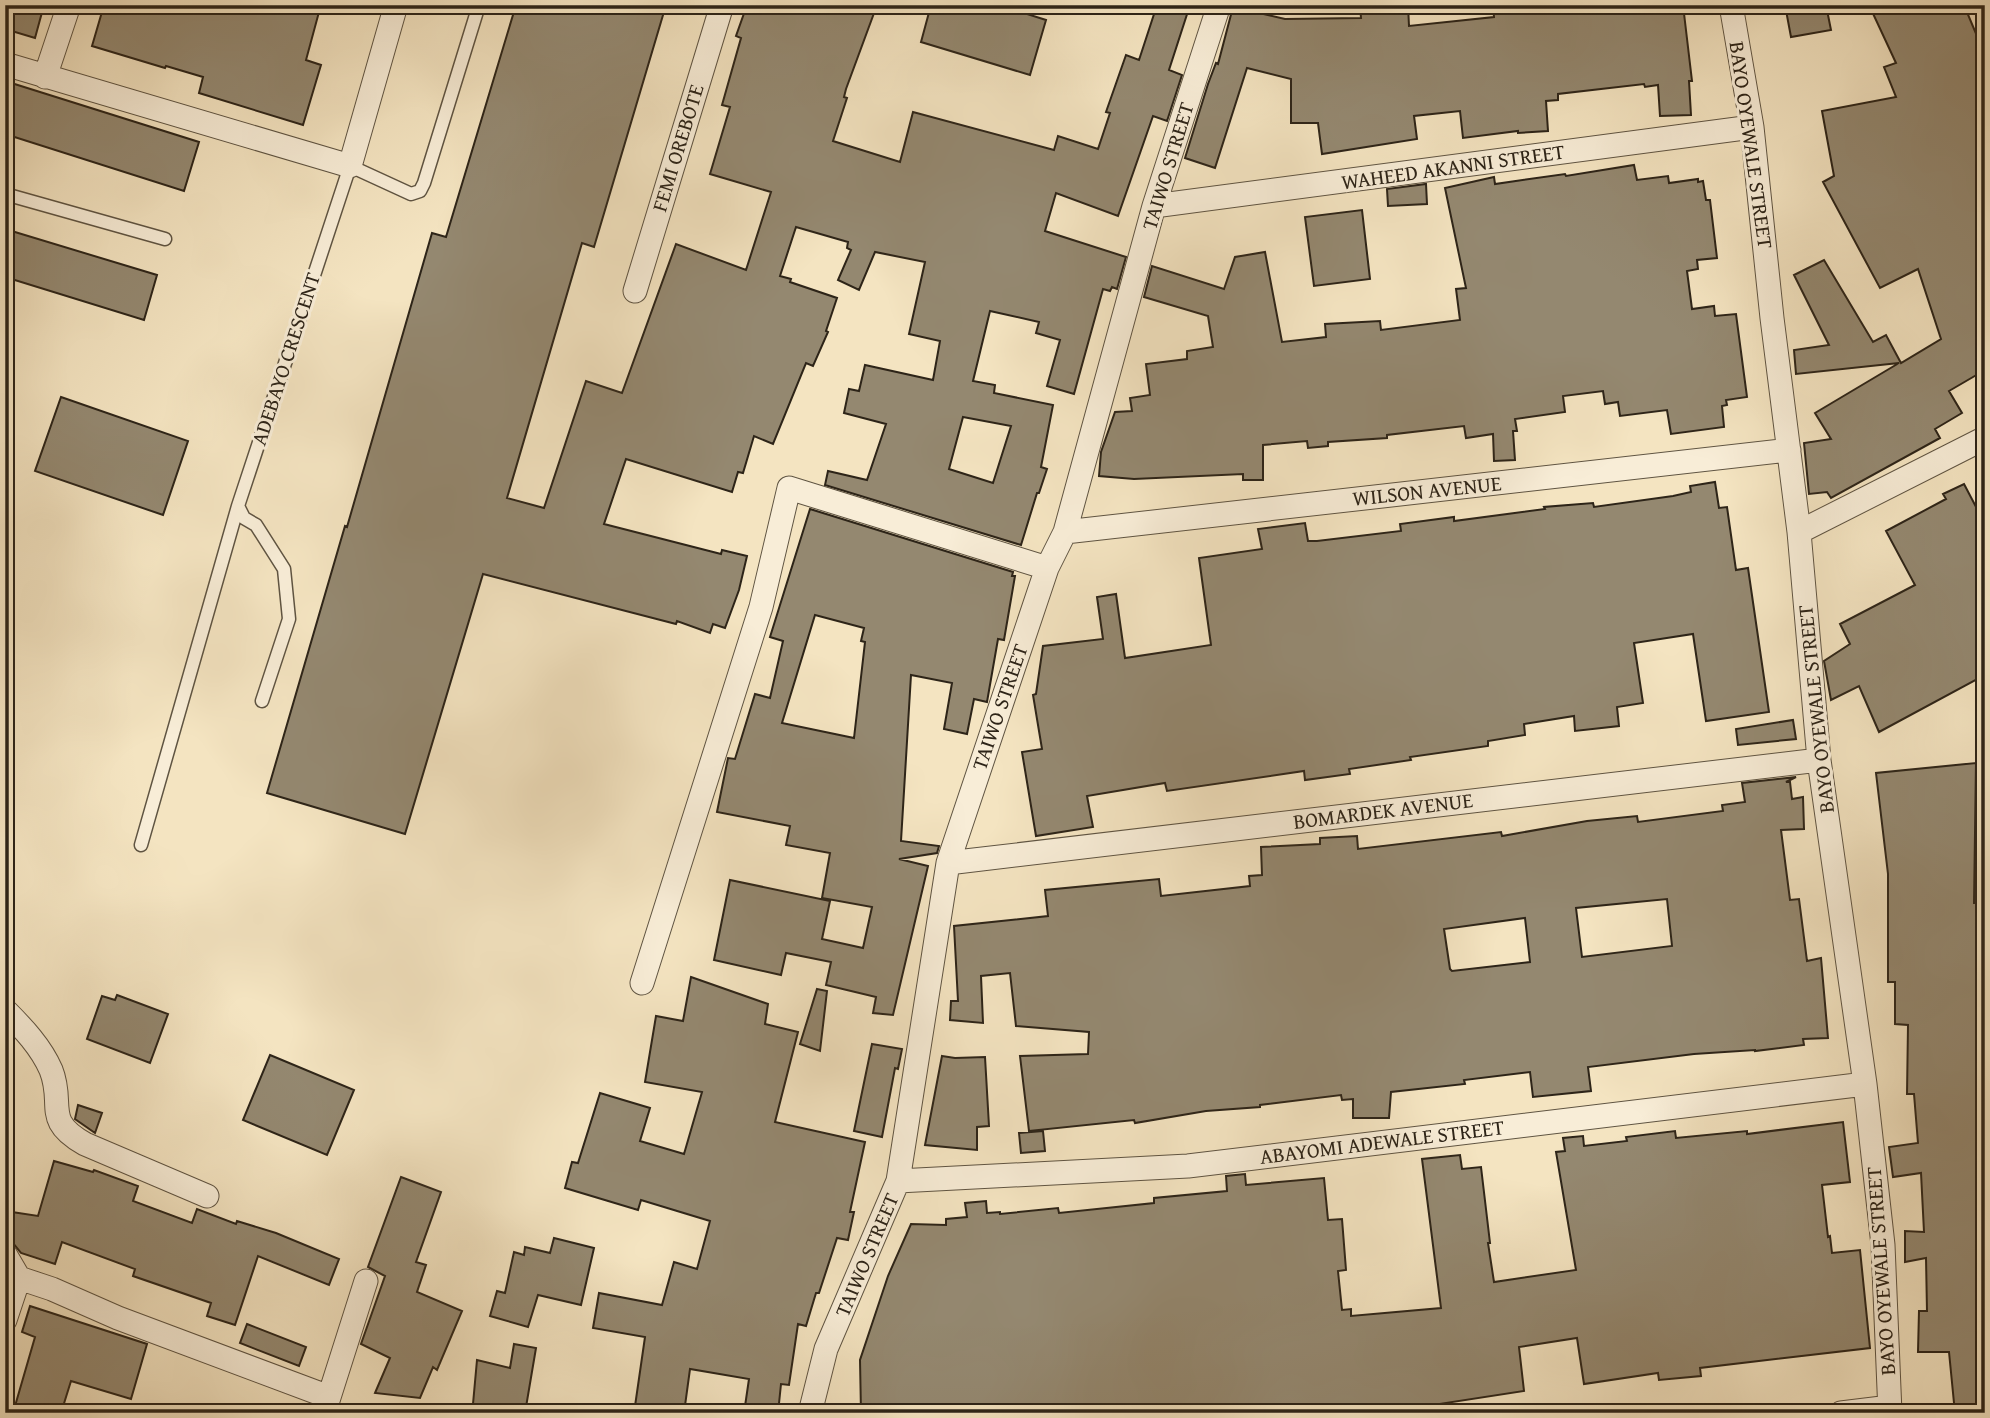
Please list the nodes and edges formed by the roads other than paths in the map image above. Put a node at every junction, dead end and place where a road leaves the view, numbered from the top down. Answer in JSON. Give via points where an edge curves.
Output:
{"nodes":[{"id":1,"x":69,"y":5,"type":"edge"},
{"id":2,"x":396,"y":5,"type":"edge"},
{"id":3,"x":479,"y":5,"type":"edge"},
{"id":4,"x":722,"y":5,"type":"edge"},
{"id":5,"x":1219,"y":5,"type":"edge"},
{"id":6,"x":1731,"y":5,"type":"edge"},
{"id":7,"x":5,"y":64,"type":"edge"},
{"id":8,"x":45,"y":77,"type":"junction"},
{"id":9,"x":1752,"y":127,"type":"junction"},
{"id":10,"x":350,"y":166,"type":"junction"},
{"id":11,"x":5,"y":194,"type":"edge"},
{"id":12,"x":1154,"y":206,"type":"junction"},
{"id":13,"x":165,"y":239,"type":"dead end"},
{"id":14,"x":635,"y":291,"type":"dead end"},
{"id":15,"x":1985,"y":438,"type":"edge"},
{"id":16,"x":1789,"y":450,"type":"junction"},
{"id":17,"x":238,"y":506,"type":"junction"},
{"id":18,"x":1065,"y":531,"type":"junction"},
{"id":19,"x":1799,"y":532,"type":"junction"},
{"id":20,"x":1047,"y":568,"type":"junction"},
{"id":21,"x":262,"y":701,"type":"dead end"},
{"id":22,"x":1819,"y":760,"type":"junction"},
{"id":23,"x":141,"y":845,"type":"dead end"},
{"id":24,"x":948,"y":863,"type":"junction"},
{"id":25,"x":642,"y":983,"type":"dead end"},
{"id":26,"x":5,"y":1010,"type":"edge"},
{"id":27,"x":1865,"y":1084,"type":"junction"},
{"id":28,"x":898,"y":1181,"type":"junction"},
{"id":29,"x":207,"y":1196,"type":"dead end"},
{"id":30,"x":5,"y":1254,"type":"edge"},
{"id":31,"x":19,"y":1278,"type":"junction"},
{"id":32,"x":366,"y":1280,"type":"dead end"},
{"id":33,"x":5,"y":1320,"type":"edge"},
{"id":34,"x":326,"y":1405,"type":"edge"},
{"id":35,"x":1890,"y":1410,"type":"edge"},
{"id":36,"x":810,"y":1413,"type":"edge"},
{"id":37,"x":1840,"y":1413,"type":"edge"}],
"edges":[{"from":1,"to":8,"type":"street"},
{"from":2,"to":10,"type":"street","name":"ADEBAYO CRESCENT"},
{"from":3,"to":10,"type":"lane","via":[[420,191],[411,194]]},
{"from":4,"to":14,"type":"street","name":"FEMI OREBOTE"},
{"from":5,"to":12,"type":"street","name":"TAIWO STREET"},
{"from":6,"to":9,"type":"street","name":"BAYO OYEWALE STREET"},
{"from":7,"to":8,"type":"street"},
{"from":8,"to":10,"type":"street"},
{"from":9,"to":12,"type":"street","name":"WAHEED AKANNI STREET"},
{"from":9,"to":16,"type":"street","name":"BAYO OYEWALE STREET"},
{"from":10,"to":17,"type":"lane","name":"ADEBAYO CRESCENT"},
{"from":11,"to":13,"type":"lane"},
{"from":12,"to":18,"type":"street","name":"TAIWO STREET"},
{"from":15,"to":19,"type":"street"},
{"from":16,"to":18,"type":"street","name":"WILSON AVENUE"},
{"from":16,"to":19,"type":"street","name":"BAYO OYEWALE STREET"},
{"from":17,"to":21,"type":"lane","via":[[284,569],[289,619]]},
{"from":17,"to":23,"type":"lane","name":"ADEBAYO CRESCENT"},
{"from":18,"to":20,"type":"street","name":"TAIWO STREET"},
{"from":19,"to":22,"type":"street","name":"BAYO OYEWALE STREET"},
{"from":20,"to":24,"type":"street","name":"TAIWO STREET"},
{"from":20,"to":25,"type":"street","via":[[789,488],[761,607]]},
{"from":22,"to":24,"type":"street","name":"BOMARDEK AVENUE"},
{"from":22,"to":27,"type":"street","name":"BAYO OYEWALE STREET"},
{"from":24,"to":28,"type":"street","name":"TAIWO STREET"},
{"from":26,"to":29,"type":"street","via":[[41,1050],[52,1072],[58,1118],[69,1135]]},
{"from":27,"to":28,"type":"street","name":"ABAYOMI ADEWALE STREET","via":[[1188,1167]]},
{"from":27,"to":35,"type":"street","name":"BAYO OYEWALE STREET","via":[[1882,1245]]},
{"from":28,"to":36,"type":"street","name":"TAIWO STREET","via":[[826,1349]]},
{"from":30,"to":31,"type":"street"},
{"from":31,"to":33,"type":"street"},
{"from":31,"to":34,"type":"street"},
{"from":32,"to":34,"type":"street"},
{"from":35,"to":37,"type":"street"}]}
